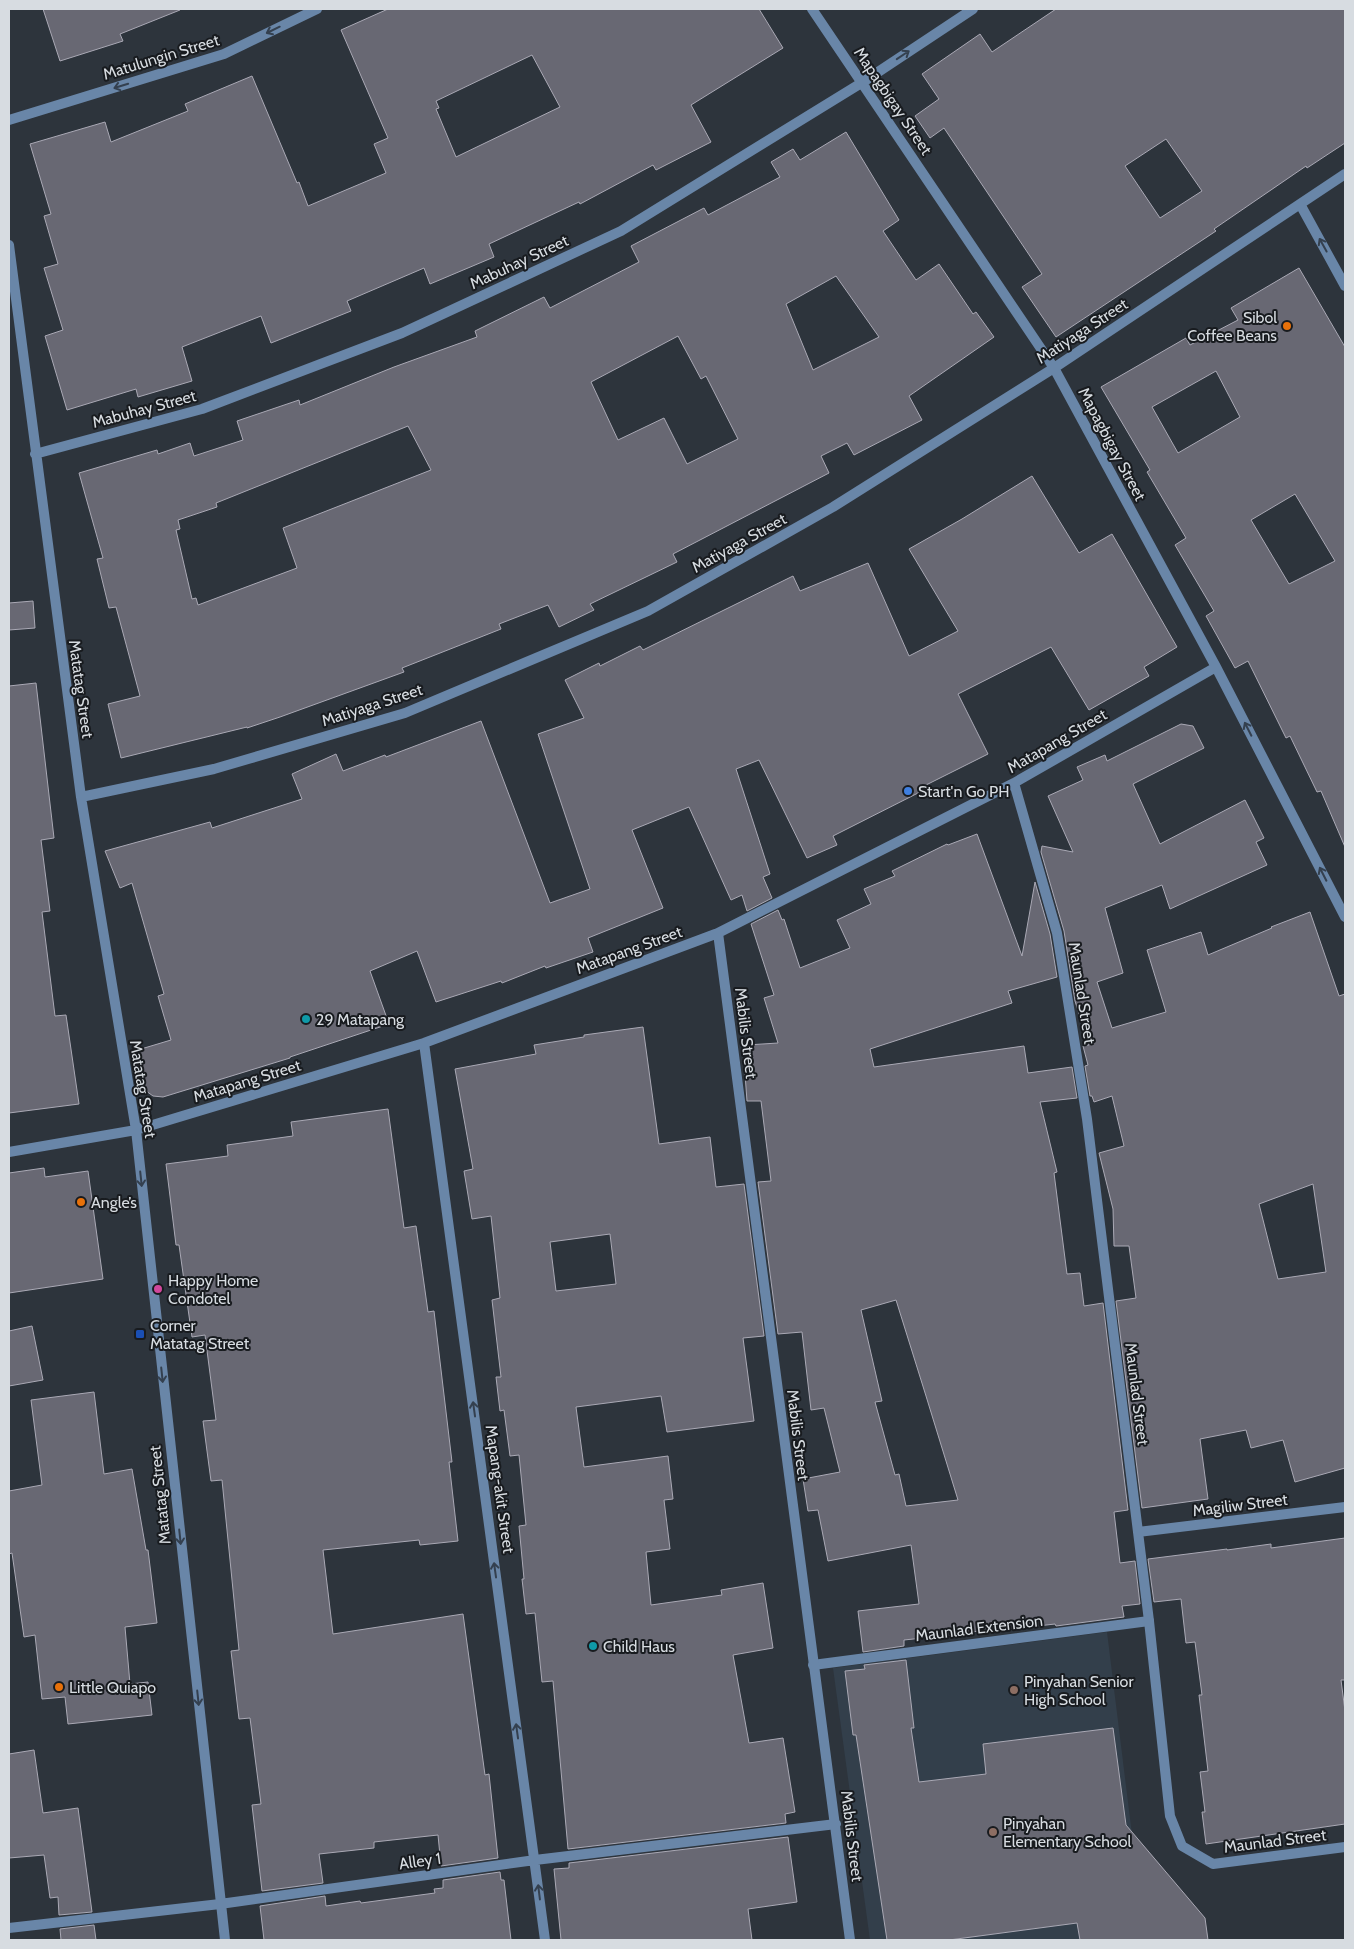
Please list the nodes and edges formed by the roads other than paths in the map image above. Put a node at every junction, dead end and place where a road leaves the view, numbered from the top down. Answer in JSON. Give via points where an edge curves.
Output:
{"nodes":[{"id":1,"x":316,"y":9,"type":"edge"},
{"id":2,"x":812,"y":9,"type":"edge"},
{"id":3,"x":973,"y":9,"type":"edge"},
{"id":4,"x":863,"y":82,"type":"junction"},
{"id":5,"x":9,"y":120,"type":"edge"},
{"id":6,"x":1345,"y":174,"type":"edge"},
{"id":7,"x":1300,"y":204,"type":"junction"},
{"id":8,"x":9,"y":246,"type":"edge"},
{"id":9,"x":1345,"y":286,"type":"edge"},
{"id":10,"x":1054,"y":368,"type":"junction"},
{"id":11,"x":35,"y":454,"type":"junction"},
{"id":12,"x":1216,"y":667,"type":"junction"},
{"id":13,"x":1014,"y":783,"type":"junction"},
{"id":14,"x":80,"y":797,"type":"junction"},
{"id":15,"x":1345,"y":917,"type":"edge"},
{"id":16,"x":718,"y":933,"type":"junction"},
{"id":17,"x":424,"y":1042,"type":"junction"},
{"id":18,"x":136,"y":1130,"type":"junction"},
{"id":19,"x":9,"y":1152,"type":"edge"},
{"id":20,"x":1345,"y":1507,"type":"edge"},
{"id":21,"x":1138,"y":1532,"type":"junction"},
{"id":22,"x":1149,"y":1621,"type":"junction"},
{"id":23,"x":813,"y":1665,"type":"junction"},
{"id":24,"x":836,"y":1824,"type":"junction"},
{"id":25,"x":1345,"y":1848,"type":"edge"},
{"id":26,"x":535,"y":1860,"type":"junction"},
{"id":27,"x":220,"y":1904,"type":"junction"},
{"id":28,"x":9,"y":1928,"type":"edge"},
{"id":29,"x":225,"y":1940,"type":"edge"},
{"id":30,"x":545,"y":1940,"type":"edge"},
{"id":31,"x":850,"y":1940,"type":"edge"}],
"edges":[{"from":1,"to":5,"type":"street","name":"Matulungin Street","one_way":true,"via":[[224,54]]},
{"from":2,"to":4,"type":"street","name":"Mapagbigay Street"},
{"from":4,"to":3,"type":"street","name":"Mabuhay Street","one_way":true},
{"from":4,"to":10,"type":"street","name":"Mapagbigay Street"},
{"from":4,"to":11,"type":"street","name":"Mabuhay Street","via":[[621,231],[402,333],[202,409]]},
{"from":6,"to":7,"type":"street","name":"Matiyaga Street"},
{"from":9,"to":7,"type":"street","one_way":true},
{"from":7,"to":10,"type":"street","name":"Matiyaga Street"},
{"from":8,"to":11,"type":"street","name":"Matatag Street"},
{"from":10,"to":12,"type":"street","name":"Mapagbigay Street"},
{"from":10,"to":14,"type":"street","name":"Matiyaga Street","via":[[833,507],[648,611],[405,713],[214,769]]},
{"from":11,"to":14,"type":"street","name":"Matatag Street"},
{"from":12,"to":13,"type":"street","name":"Matapang Street"},
{"from":15,"to":12,"type":"street","name":"Mapagbigay Street","one_way":true},
{"from":13,"to":16,"type":"street","name":"Matapang Street"},
{"from":13,"to":21,"type":"street","name":"Maunlad Street","via":[[1057,933],[1088,1118]]},
{"from":14,"to":18,"type":"street","name":"Matatag Street"},
{"from":16,"to":17,"type":"street","name":"Matapang Street"},
{"from":16,"to":23,"type":"street","name":"Mabilis Street"},
{"from":17,"to":18,"type":"street","name":"Matapang Street"},
{"from":26,"to":17,"type":"street","name":"Mapang-akit Street","one_way":true},
{"from":18,"to":19,"type":"street","name":"Matapang Street"},
{"from":18,"to":27,"type":"street","name":"Matatag Street","one_way":true},
{"from":20,"to":21,"type":"street","name":"Magiliw Street"},
{"from":21,"to":22,"type":"street","name":"Maunlad Street"},
{"from":22,"to":23,"type":"street","name":"Maunlad Extension"},
{"from":22,"to":25,"type":"street","name":"Maunlad Street","via":[[1170,1816],[1182,1846],[1213,1864]]},
{"from":23,"to":24,"type":"street","name":"Mabilis Street"},
{"from":24,"to":26,"type":"street","name":"Alley 1"},
{"from":24,"to":31,"type":"street","name":"Mabilis Street"},
{"from":26,"to":27,"type":"street","name":"Alley 1"},
{"from":30,"to":26,"type":"street","name":"Mapang-akit Street","one_way":true},
{"from":27,"to":28,"type":"street","name":"Alley 1"},
{"from":27,"to":29,"type":"street","name":"Matatag Street"}]}
